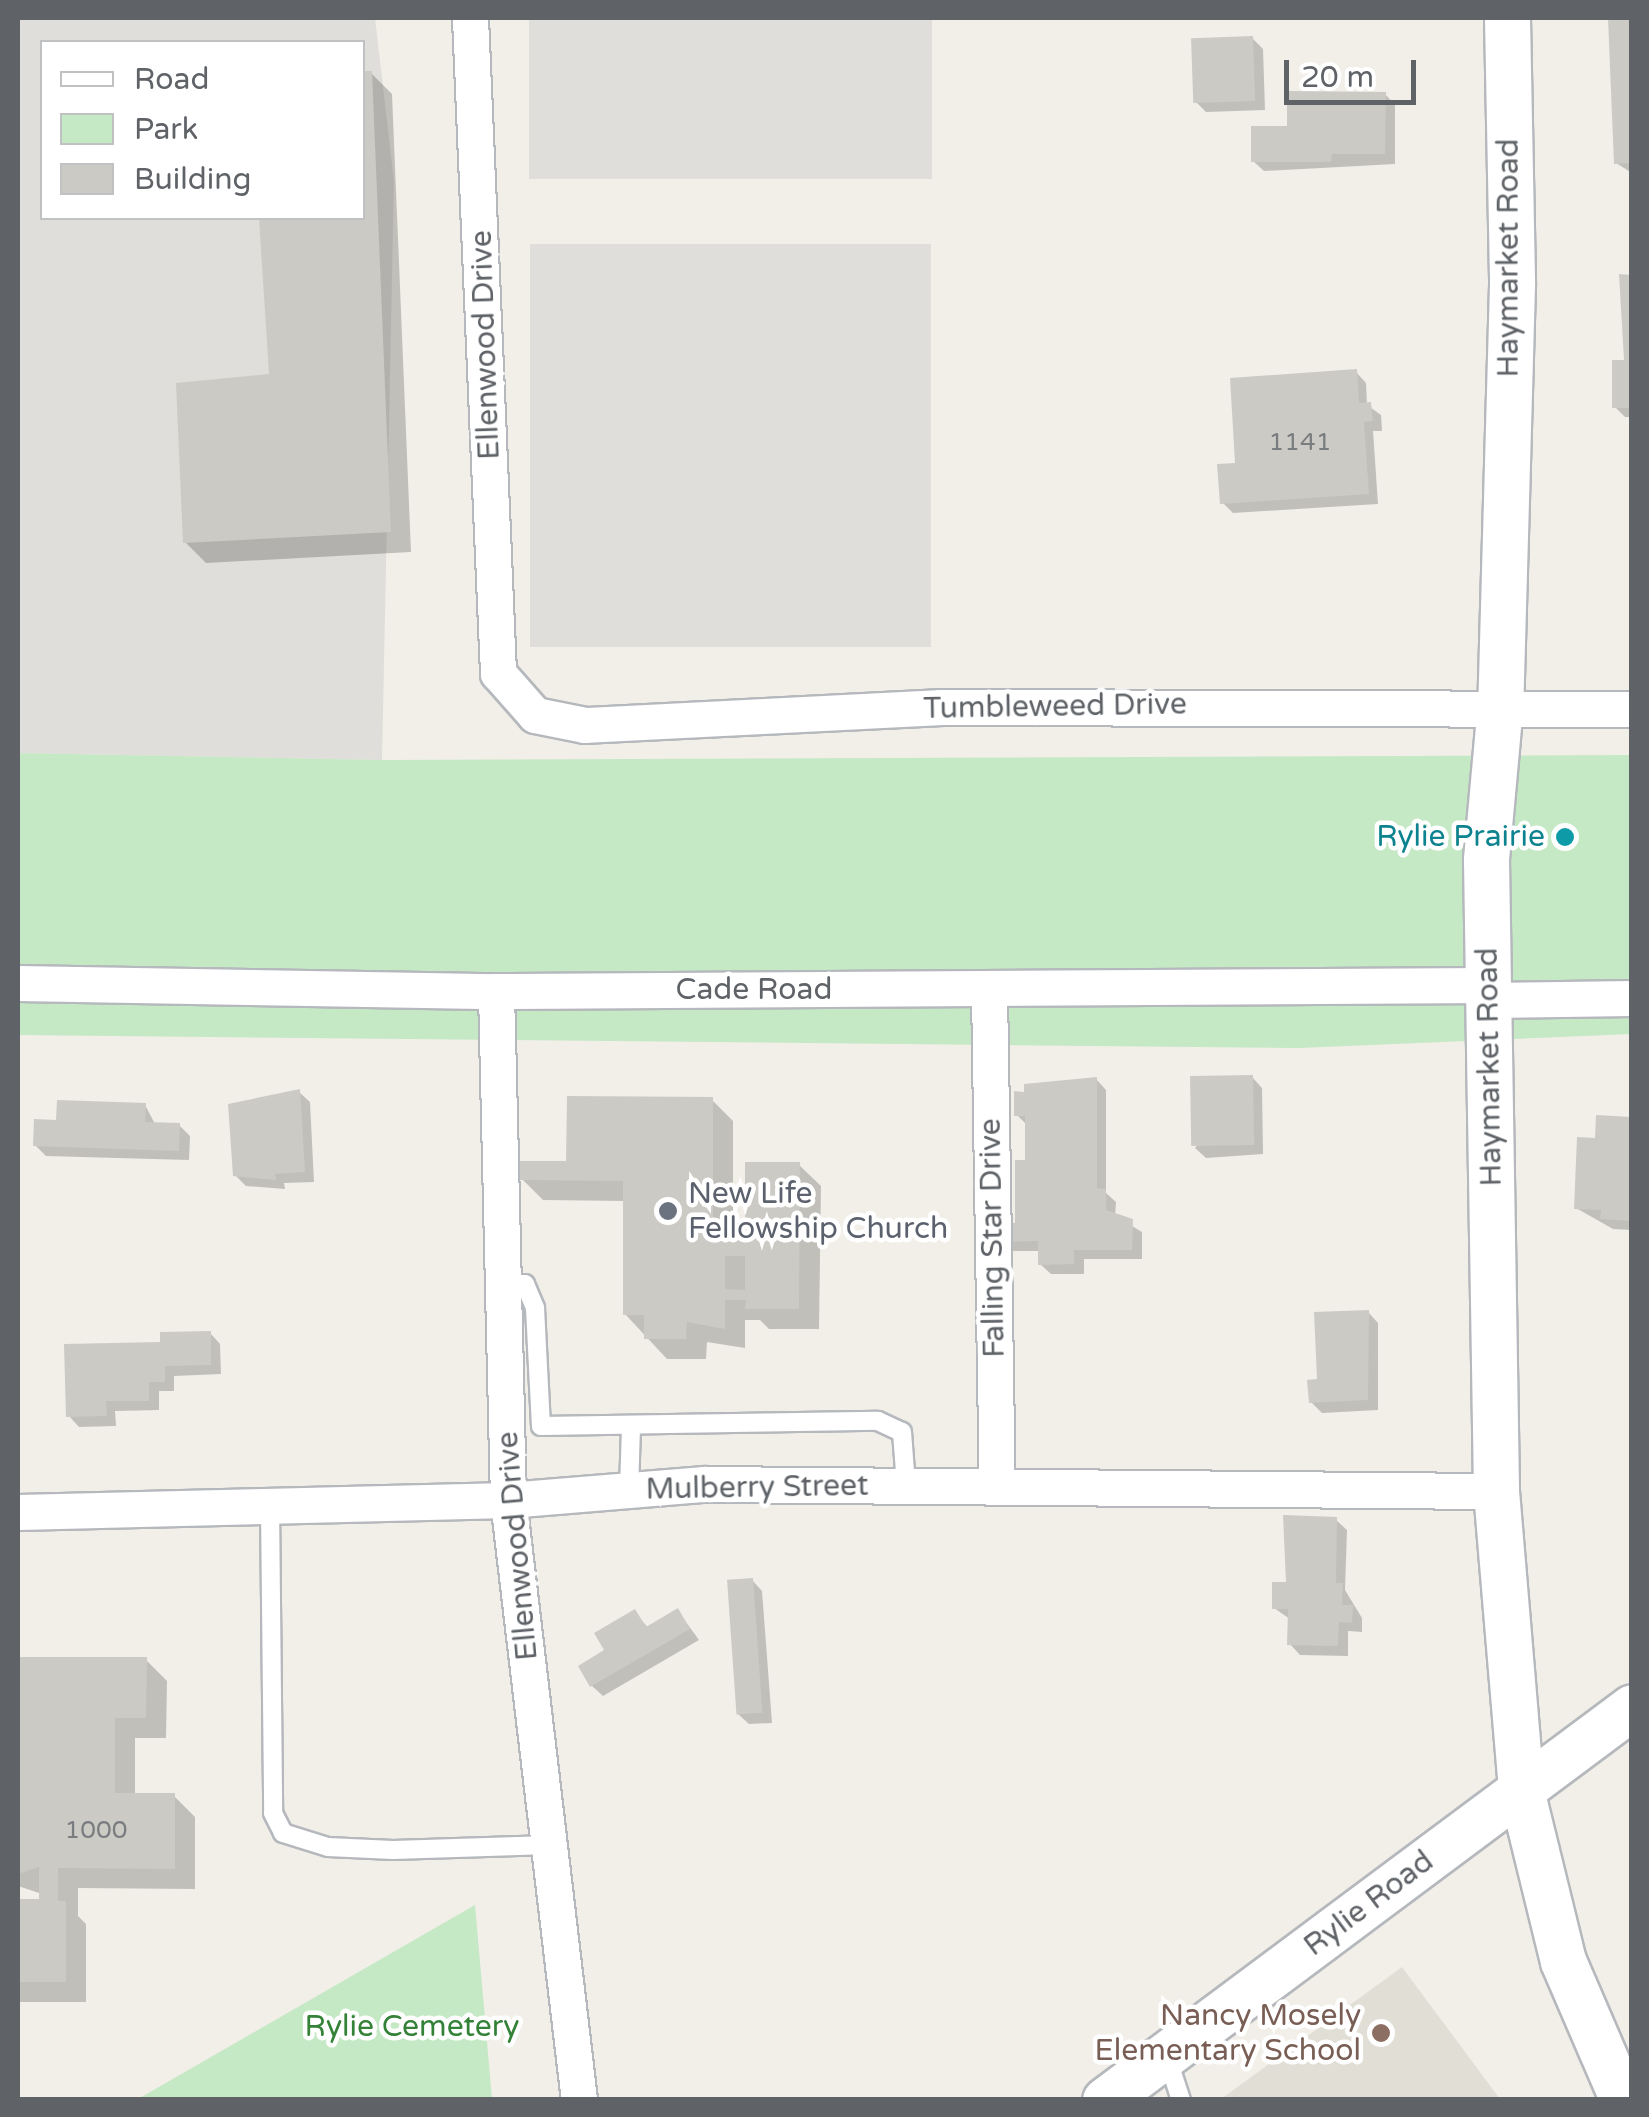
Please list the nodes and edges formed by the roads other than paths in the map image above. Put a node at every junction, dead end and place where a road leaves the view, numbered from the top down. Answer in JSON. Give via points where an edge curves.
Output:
{"nodes":[{"id":1,"x":470,"y":18,"type":"edge"},
{"id":2,"x":1507,"y":18,"type":"edge"},
{"id":3,"x":498,"y":673,"type":"joint"},
{"id":4,"x":1500,"y":704,"type":"junction"},
{"id":5,"x":1632,"y":708,"type":"edge"},
{"id":6,"x":18,"y":984,"type":"edge"},
{"id":7,"x":496,"y":990,"type":"junction"},
{"id":8,"x":989,"y":990,"type":"junction"},
{"id":9,"x":1489,"y":993,"type":"junction"},
{"id":10,"x":1632,"y":998,"type":"edge"},
{"id":11,"x":503,"y":1284,"type":"junction"},
{"id":12,"x":631,"y":1428,"type":"junction"},
{"id":13,"x":906,"y":1485,"type":"junction"},
{"id":14,"x":997,"y":1486,"type":"junction"},
{"id":15,"x":629,"y":1490,"type":"junction"},
{"id":16,"x":1496,"y":1491,"type":"junction"},
{"id":17,"x":508,"y":1500,"type":"junction"},
{"id":18,"x":270,"y":1506,"type":"junction"},
{"id":19,"x":18,"y":1512,"type":"edge"},
{"id":20,"x":1632,"y":1707,"type":"edge"},
{"id":21,"x":1521,"y":1790,"type":"junction"},
{"id":22,"x":550,"y":1845,"type":"junction"},
{"id":23,"x":1166,"y":2054,"type":"junction"},
{"id":24,"x":1611,"y":2095,"type":"edge"},
{"id":25,"x":579,"y":2100,"type":"edge"},
{"id":26,"x":1105,"y":2100,"type":"edge"},
{"id":27,"x":1181,"y":2100,"type":"edge"}],
"edges":[{"from":1,"to":3,"type":"street","name":"Ellenwood Drive"},
{"from":2,"to":4,"type":"street","name":"Haymarket Road","via":[[1512,285]]},
{"from":3,"to":4,"type":"street","name":"Tumbleweed Drive","via":[[535,715],[586,725],[940,707]]},
{"from":4,"to":5,"type":"street","name":"Tumbleweed Drive"},
{"from":4,"to":9,"type":"street","name":"Haymarket Road","via":[[1486,860]]},
{"from":6,"to":7,"type":"street","name":"Cade Road"},
{"from":7,"to":8,"type":"street","name":"Cade Road"},
{"from":7,"to":11,"type":"street","name":"Ellenwood Drive"},
{"from":8,"to":9,"type":"street","name":"Cade Road"},
{"from":8,"to":14,"type":"street","name":"Falling Star Drive"},
{"from":9,"to":10,"type":"street","name":"Cade Road"},
{"from":9,"to":16,"type":"street","name":"Haymarket Road"},
{"from":11,"to":12,"type":"lane","via":[[525,1284],[535,1308],[537,1421],[550,1429]]},
{"from":11,"to":17,"type":"street","name":"Ellenwood Drive"},
{"from":12,"to":13,"type":"lane","via":[[878,1421],[902,1432]]},
{"from":12,"to":15,"type":"lane"},
{"from":13,"to":14,"type":"street","name":"Mulberry Street"},
{"from":13,"to":15,"type":"street","name":"Mulberry Street"},
{"from":14,"to":16,"type":"street","name":"Mulberry Street"},
{"from":15,"to":17,"type":"street","name":"Mulberry Street"},
{"from":16,"to":21,"type":"street","name":"Haymarket Road"},
{"from":17,"to":18,"type":"street","name":"Mulberry Street"},
{"from":17,"to":22,"type":"street","name":"Ellenwood Drive"},
{"from":18,"to":19,"type":"street","name":"Mulberry Street"},
{"from":18,"to":22,"type":"lane","via":[[272,1796],[283,1834],[328,1847],[392,1850]]},
{"from":20,"to":21,"type":"street","name":"Rylie Road"},
{"from":21,"to":23,"type":"street","name":"Rylie Road"},
{"from":21,"to":24,"type":"street","name":"Haymarket Road","via":[[1563,1961]]},
{"from":22,"to":25,"type":"street","name":"Ellenwood Drive"},
{"from":23,"to":26,"type":"street","name":"Rylie Road"},
{"from":23,"to":27,"type":"lane"}]}
